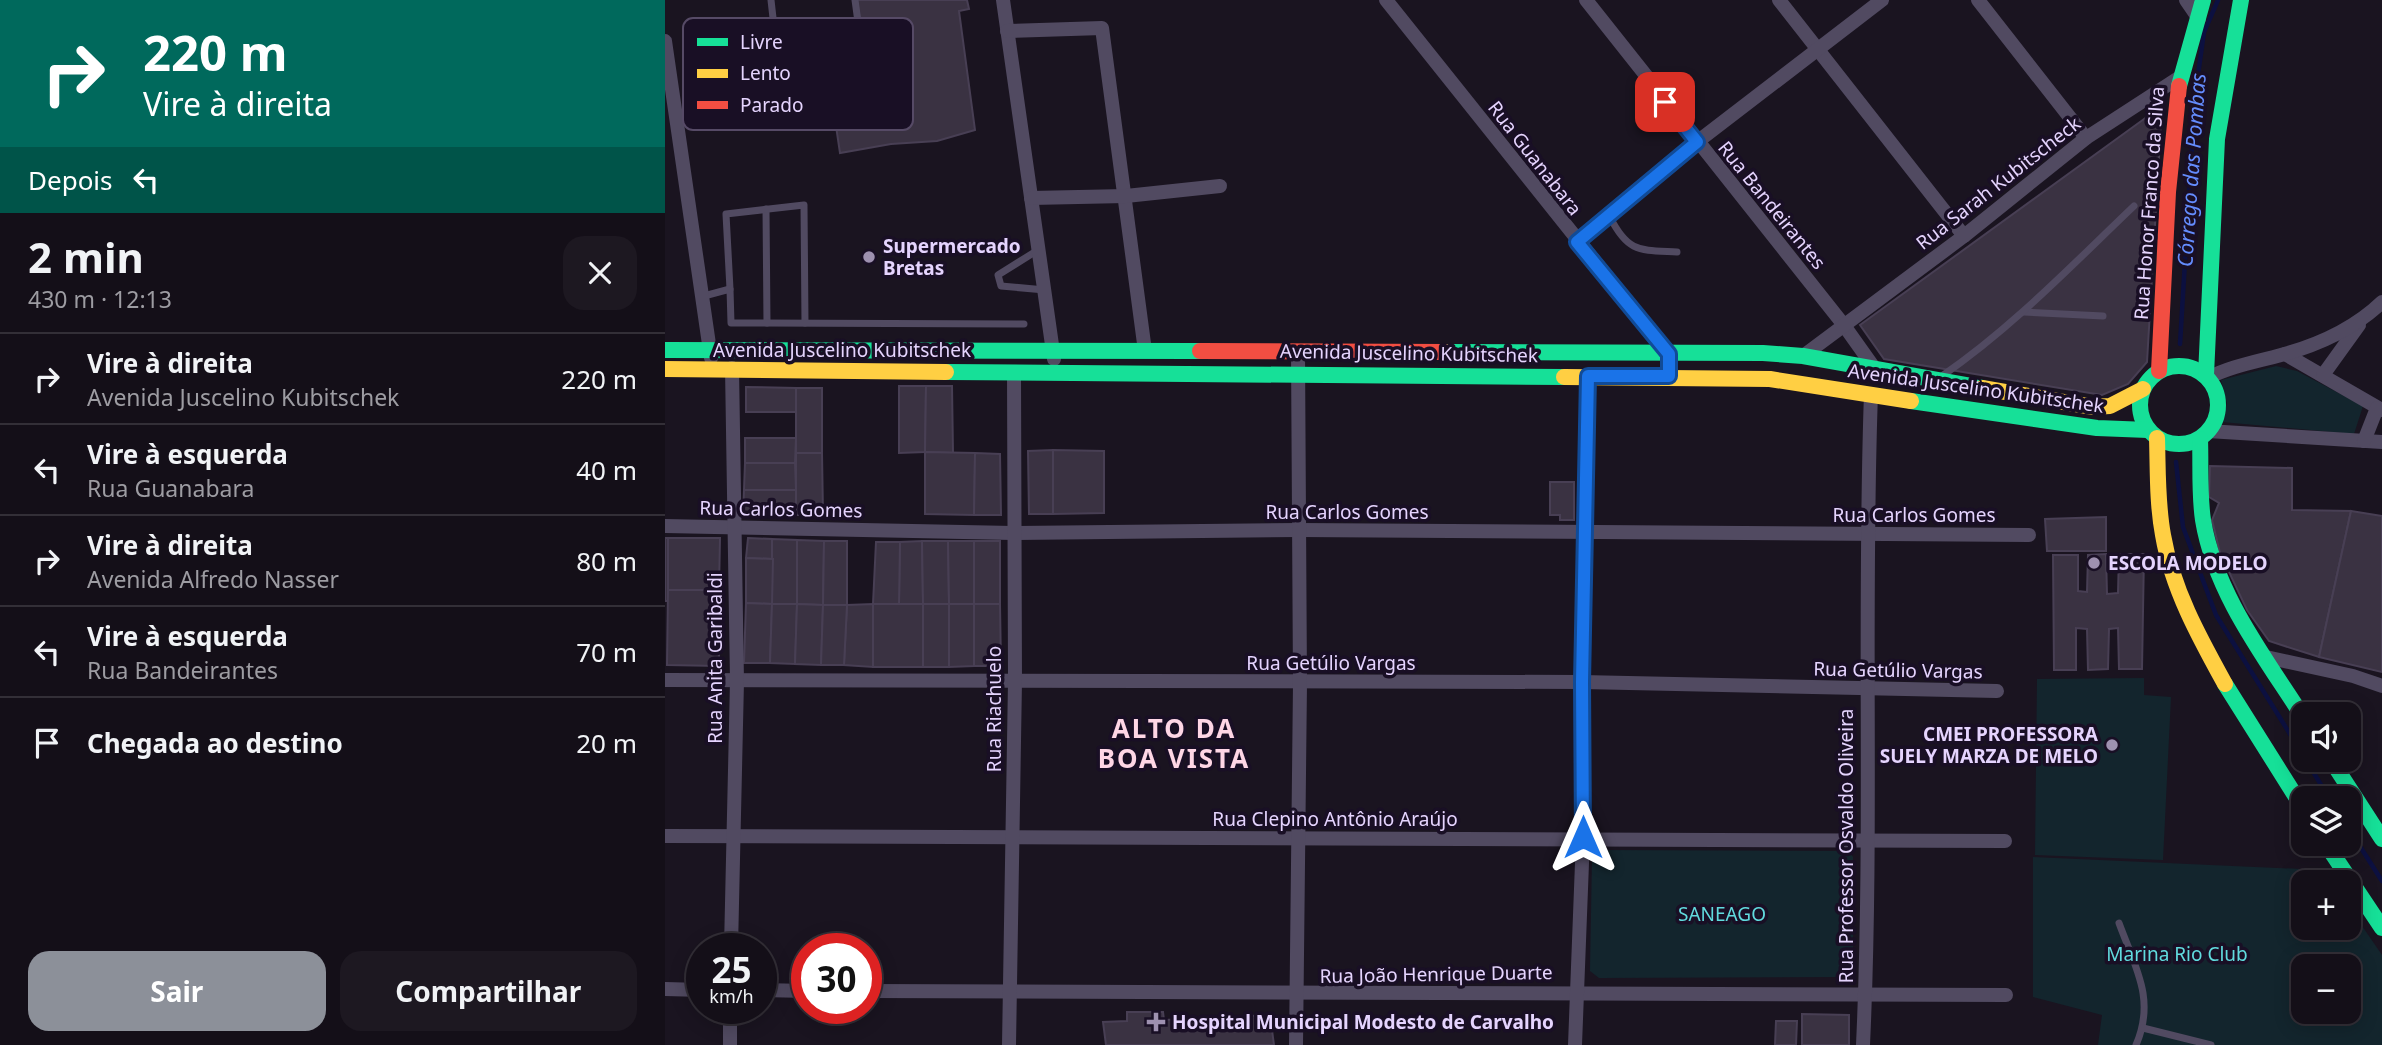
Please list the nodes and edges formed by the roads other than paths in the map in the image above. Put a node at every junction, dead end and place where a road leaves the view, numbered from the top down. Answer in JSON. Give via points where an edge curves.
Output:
{"nodes":[{"id":1,"x":771,"y":0,"type":"edge"},
{"id":2,"x":855,"y":0,"type":"edge"},
{"id":3,"x":1003,"y":0,"type":"edge"},
{"id":4,"x":1386,"y":0,"type":"edge"},
{"id":5,"x":1586,"y":0,"type":"edge"},
{"id":6,"x":1779,"y":0,"type":"edge"},
{"id":7,"x":1882,"y":0,"type":"edge"},
{"id":8,"x":1978,"y":0,"type":"edge"},
{"id":9,"x":2186,"y":0,"type":"edge"},
{"id":10,"x":2203,"y":0,"type":"edge"},
{"id":11,"x":2241,"y":0,"type":"edge"},
{"id":12,"x":773,"y":18,"type":"dead end"},
{"id":13,"x":857,"y":18,"type":"edge"},
{"id":14,"x":2199,"y":19,"type":"junction"},
{"id":15,"x":1007,"y":31,"type":"junction"},
{"id":16,"x":665,"y":41,"type":"edge"},
{"id":17,"x":1819,"y":49,"type":"junction"},
{"id":18,"x":2180,"y":77,"type":"junction"},
{"id":19,"x":2086,"y":138,"type":"junction"},
{"id":20,"x":1697,"y":142,"type":"junction"},
{"id":21,"x":1220,"y":186,"type":"dead end"},
{"id":22,"x":1126,"y":196,"type":"junction"},
{"id":23,"x":1031,"y":198,"type":"junction"},
{"id":24,"x":2133,"y":206,"type":"dead end"},
{"id":25,"x":766,"y":209,"type":"junction"},
{"id":26,"x":1610,"y":217,"type":"junction"},
{"id":27,"x":1964,"y":236,"type":"junction"},
{"id":28,"x":1577,"y":242,"type":"junction"},
{"id":29,"x":1039,"y":249,"type":"junction"},
{"id":30,"x":1677,"y":252,"type":"dead end"},
{"id":31,"x":730,"y":289,"type":"junction"},
{"id":32,"x":1045,"y":290,"type":"junction"},
{"id":33,"x":704,"y":296,"type":"junction"},
{"id":34,"x":2382,"y":302,"type":"edge"},
{"id":35,"x":2024,"y":312,"type":"junction"},
{"id":36,"x":2103,"y":316,"type":"dead end"},
{"id":37,"x":767,"y":323,"type":"junction"},
{"id":38,"x":805,"y":323,"type":"junction"},
{"id":39,"x":2360,"y":323,"type":"junction"},
{"id":40,"x":1024,"y":324,"type":"dead end"},
{"id":41,"x":1843,"y":324,"type":"junction"},
{"id":42,"x":665,"y":350,"type":"edge"},
{"id":43,"x":710,"y":350,"type":"junction"},
{"id":44,"x":1053,"y":351,"type":"junction"},
{"id":45,"x":1152,"y":351,"type":"junction"},
{"id":46,"x":1298,"y":352,"type":"junction"},
{"id":47,"x":1517,"y":353,"type":"junction"},
{"id":48,"x":1669,"y":354,"type":"junction"},
{"id":49,"x":2285,"y":354,"type":"junction"},
{"id":50,"x":1803,"y":356,"type":"junction"},
{"id":51,"x":732,"y":368,"type":"junction"},
{"id":52,"x":665,"y":369,"type":"edge"},
{"id":53,"x":1875,"y":369,"type":"junction"},
{"id":54,"x":712,"y":370,"type":"junction"},
{"id":55,"x":2159,"y":371,"type":"junction"},
{"id":56,"x":1056,"y":372,"type":"junction"},
{"id":57,"x":1014,"y":373,"type":"junction"},
{"id":58,"x":1159,"y":373,"type":"junction"},
{"id":59,"x":1298,"y":373,"type":"junction"},
{"id":60,"x":1516,"y":375,"type":"junction"},
{"id":61,"x":2323,"y":375,"type":"junction"},
{"id":62,"x":1588,"y":376,"type":"junction"},
{"id":63,"x":1669,"y":376,"type":"junction"},
{"id":64,"x":2207,"y":377,"type":"junction"},
{"id":65,"x":1936,"y":380,"type":"junction"},
{"id":66,"x":2143,"y":389,"type":"junction"},
{"id":67,"x":1871,"y":394,"type":"junction"},
{"id":68,"x":2380,"y":409,"type":"edge"},
{"id":69,"x":2153,"y":434,"type":"junction"},
{"id":70,"x":2204,"y":435,"type":"junction"},
{"id":71,"x":2364,"y":441,"type":"junction"},
{"id":72,"x":2382,"y":442,"type":"edge"},
{"id":73,"x":665,"y":526,"type":"edge"},
{"id":74,"x":733,"y":526,"type":"junction"},
{"id":75,"x":1299,"y":530,"type":"junction"},
{"id":76,"x":1013,"y":533,"type":"junction"},
{"id":77,"x":1585,"y":534,"type":"junction"},
{"id":78,"x":1865,"y":535,"type":"junction"},
{"id":79,"x":2029,"y":535,"type":"dead end"},
{"id":80,"x":2266,"y":657,"type":"junction"},
{"id":81,"x":665,"y":680,"type":"edge"},
{"id":82,"x":737,"y":681,"type":"junction"},
{"id":83,"x":1015,"y":681,"type":"junction"},
{"id":84,"x":1582,"y":682,"type":"junction"},
{"id":85,"x":1300,"y":683,"type":"junction"},
{"id":86,"x":2382,"y":686,"type":"edge"},
{"id":87,"x":1865,"y":688,"type":"junction"},
{"id":88,"x":1997,"y":691,"type":"dead end"},
{"id":89,"x":2294,"y":702,"type":"edge"},
{"id":90,"x":2340,"y":772,"type":"edge"},
{"id":91,"x":2291,"y":789,"type":"edge"},
{"id":92,"x":2379,"y":826,"type":"edge"},
{"id":93,"x":665,"y":836,"type":"edge"},
{"id":94,"x":733,"y":837,"type":"junction"},
{"id":95,"x":1012,"y":837,"type":"junction"},
{"id":96,"x":1583,"y":837,"type":"junction"},
{"id":97,"x":1869,"y":839,"type":"junction"},
{"id":98,"x":1297,"y":840,"type":"junction"},
{"id":99,"x":2005,"y":841,"type":"dead end"},
{"id":100,"x":2334,"y":856,"type":"edge"},
{"id":101,"x":2119,"y":923,"type":"dead end"},
{"id":102,"x":2382,"y":928,"type":"edge"},
{"id":103,"x":731,"y":933,"type":"edge"},
{"id":104,"x":665,"y":989,"type":"edge"},
{"id":105,"x":686,"y":989,"type":"edge"},
{"id":106,"x":882,"y":991,"type":"edge"},
{"id":107,"x":1578,"y":991,"type":"junction"},
{"id":108,"x":1011,"y":992,"type":"junction"},
{"id":109,"x":1295,"y":994,"type":"junction"},
{"id":110,"x":1866,"y":994,"type":"junction"},
{"id":111,"x":2006,"y":995,"type":"dead end"},
{"id":112,"x":730,"y":1024,"type":"edge"},
{"id":113,"x":2143,"y":1028,"type":"junction"},
{"id":114,"x":730,"y":1045,"type":"edge"},
{"id":115,"x":1009,"y":1045,"type":"edge"},
{"id":116,"x":1296,"y":1045,"type":"edge"},
{"id":117,"x":1575,"y":1045,"type":"edge"},
{"id":118,"x":1863,"y":1045,"type":"edge"},
{"id":119,"x":2136,"y":1045,"type":"edge"},
{"id":120,"x":2211,"y":1045,"type":"edge"}],
"edges":[{"from":1,"to":12,"type":"lane"},
{"from":2,"to":13,"type":"lane"},
{"from":3,"to":15,"type":"street"},
{"from":4,"to":28,"type":"street","name":"Rua Guanabara"},
{"from":5,"to":20,"type":"street","name":"Rua Bandeirantes"},
{"from":6,"to":17,"type":"street"},
{"from":7,"to":17,"type":"street"},
{"from":8,"to":19,"type":"street"},
{"from":9,"to":14,"type":"street"},
{"from":10,"to":14,"type":"street","name":"Rua Honor Franco da Silva"},
{"from":11,"to":64,"type":"street","via":[[2219,109]]},
{"from":14,"to":18,"type":"street","name":"Rua Honor Franco da Silva"},
{"from":15,"to":22,"type":"street","via":[[1102,28]]},
{"from":15,"to":23,"type":"street"},
{"from":16,"to":33,"type":"street"},
{"from":17,"to":20,"type":"street"},
{"from":17,"to":27,"type":"street"},
{"from":18,"to":19,"type":"street","name":"Rua Sarah Kubitscheck"},
{"from":18,"to":55,"type":"street","name":"Rua Honor Franco da Silva","via":[[2168,192]]},
{"from":19,"to":27,"type":"street","name":"Rua Sarah Kubitscheck"},
{"from":20,"to":26,"type":"street"},
{"from":20,"to":41,"type":"street","name":"Rua Bandeirantes"},
{"from":21,"to":22,"type":"street"},
{"from":22,"to":23,"type":"street"},
{"from":22,"to":45,"type":"street"},
{"from":23,"to":29,"type":"street"},
{"from":24,"to":35,"type":"lane"},
{"from":25,"to":31,"type":"lane","via":[[726,214]]},
{"from":25,"to":37,"type":"lane"},
{"from":25,"to":38,"type":"lane","via":[[804,205]]},
{"from":26,"to":28,"type":"street"},
{"from":26,"to":30,"type":"lane","via":[[1625,243],[1636,249]]},
{"from":27,"to":41,"type":"street","name":"Rua Sarah Kubitscheck"},
{"from":28,"to":48,"type":"street","name":"Rua Guanabara"},
{"from":29,"to":32,"type":"street"},
{"from":29,"to":32,"type":"lane","via":[[998,275],[1000,286]]},
{"from":31,"to":33,"type":"lane"},
{"from":31,"to":37,"type":"lane","via":[[731,323]]},
{"from":32,"to":44,"type":"street"},
{"from":33,"to":43,"type":"street"},
{"from":34,"to":39,"type":"street"},
{"from":35,"to":36,"type":"lane"},
{"from":35,"to":65,"type":"lane","via":[[1978,352]]},
{"from":37,"to":38,"type":"lane"},
{"from":38,"to":40,"type":"lane"},
{"from":39,"to":49,"type":"street"},
{"from":39,"to":61,"type":"street"},
{"from":41,"to":50,"type":"street","name":"Rua Sarah Kubitscheck"},
{"from":41,"to":53,"type":"street","name":"Rua Bandeirantes"},
{"from":42,"to":43,"type":"street","name":"Avenida Juscelino Kubitschek"},
{"from":43,"to":44,"type":"street","name":"Avenida Juscelino Kubitschek"},
{"from":43,"to":54,"type":"street"},
{"from":44,"to":45,"type":"street","name":"Avenida Juscelino Kubitschek"},
{"from":44,"to":56,"type":"street"},
{"from":45,"to":46,"type":"street","name":"Avenida Juscelino Kubitschek"},
{"from":45,"to":58,"type":"street"},
{"from":46,"to":47,"type":"street","name":"Avenida Juscelino Kubitschek"},
{"from":46,"to":59,"type":"street"},
{"from":47,"to":48,"type":"street","name":"Avenida Juscelino Kubitschek"},
{"from":47,"to":60,"type":"street"},
{"from":48,"to":50,"type":"street","name":"Avenida Juscelino Kubitschek"},
{"from":48,"to":63,"type":"street"},
{"from":49,"to":61,"type":"street"},
{"from":49,"to":64,"type":"street"},
{"from":50,"to":53,"type":"street","name":"Avenida Juscelino Kubitschek"},
{"from":51,"to":54,"type":"street","name":"Avenida Juscelino Kubitschek"},
{"from":51,"to":57,"type":"street","name":"Avenida Juscelino Kubitschek"},
{"from":51,"to":74,"type":"street","name":"Rua Anita Garibaldi"},
{"from":52,"to":54,"type":"street","name":"Avenida Juscelino Kubitschek"},
{"from":53,"to":65,"type":"street","name":"Avenida Juscelino Kubitschek"},
{"from":55,"to":64,"type":"street","via":[[2185,366]]},
{"from":55,"to":66,"type":"street"},
{"from":56,"to":57,"type":"street","name":"Avenida Juscelino Kubitschek"},
{"from":56,"to":58,"type":"street","name":"Avenida Juscelino Kubitschek"},
{"from":57,"to":76,"type":"street","name":"Rua Riachuelo"},
{"from":58,"to":59,"type":"street","name":"Avenida Juscelino Kubitschek"},
{"from":59,"to":60,"type":"street","name":"Avenida Juscelino Kubitschek"},
{"from":59,"to":75,"type":"street"},
{"from":60,"to":62,"type":"street","name":"Avenida Juscelino Kubitschek"},
{"from":61,"to":68,"type":"street"},
{"from":62,"to":63,"type":"street","name":"Avenida Juscelino Kubitschek"},
{"from":62,"to":77,"type":"street"},
{"from":63,"to":67,"type":"street","name":"Avenida Juscelino Kubitschek","via":[[1770,379]]},
{"from":64,"to":70,"type":"street","via":[[2218,410]]},
{"from":65,"to":66,"type":"street","name":"Avenida Juscelino Kubitschek","via":[[2093,407],[2110,406]]},
{"from":66,"to":69,"type":"street","via":[[2139,410]]},
{"from":67,"to":69,"type":"street","name":"Avenida Juscelino Kubitschek"},
{"from":67,"to":78,"type":"street","name":"Rua Professor Osvaldo Oliveira"},
{"from":68,"to":71,"type":"street"},
{"from":69,"to":70,"type":"street","via":[[2180,444]]},
{"from":69,"to":91,"type":"street","via":[[2162,530],[2179,588],[2247,720]]},
{"from":70,"to":71,"type":"street"},
{"from":70,"to":80,"type":"street","via":[[2200,502],[2211,553]]},
{"from":71,"to":72,"type":"street"},
{"from":73,"to":74,"type":"street","name":"Rua Carlos Gomes"},
{"from":74,"to":76,"type":"street","name":"Rua Carlos Gomes"},
{"from":74,"to":82,"type":"street","name":"Rua Anita Garibaldi"},
{"from":75,"to":76,"type":"street","name":"Rua Carlos Gomes"},
{"from":75,"to":77,"type":"street","name":"Rua Carlos Gomes"},
{"from":75,"to":85,"type":"street"},
{"from":76,"to":83,"type":"street","name":"Rua Riachuelo"},
{"from":77,"to":78,"type":"street","name":"Rua Carlos Gomes"},
{"from":77,"to":84,"type":"street"},
{"from":78,"to":79,"type":"street","name":"Rua Carlos Gomes"},
{"from":78,"to":87,"type":"street","name":"Rua Professor Osvaldo Oliveira"},
{"from":80,"to":86,"type":"street"},
{"from":80,"to":89,"type":"street"},
{"from":81,"to":82,"type":"street","name":"Rua Getúlio Vargas"},
{"from":82,"to":83,"type":"street","name":"Rua Getúlio Vargas"},
{"from":82,"to":94,"type":"street","name":"Rua Anita Garibaldi"},
{"from":83,"to":85,"type":"street","name":"Rua Getúlio Vargas"},
{"from":83,"to":95,"type":"street","name":"Rua Riachuelo"},
{"from":84,"to":85,"type":"street","name":"Rua Getúlio Vargas"},
{"from":84,"to":87,"type":"street","name":"Rua Getúlio Vargas"},
{"from":84,"to":96,"type":"street"},
{"from":85,"to":98,"type":"street"},
{"from":87,"to":88,"type":"street","name":"Rua Getúlio Vargas"},
{"from":87,"to":97,"type":"street","name":"Rua Professor Osvaldo Oliveira"},
{"from":90,"to":92,"type":"street"},
{"from":93,"to":94,"type":"street","name":"Rua Clepino Antônio Araújo"},
{"from":94,"to":95,"type":"street","name":"Rua Clepino Antônio Araújo"},
{"from":94,"to":103,"type":"street","name":"Rua Anita Garibaldi"},
{"from":95,"to":98,"type":"street","name":"Rua Clepino Antônio Araújo"},
{"from":95,"to":108,"type":"street","name":"Rua Riachuelo"},
{"from":96,"to":97,"type":"street","name":"Rua Clepino Antônio Araújo"},
{"from":96,"to":98,"type":"street","name":"Rua Clepino Antônio Araújo"},
{"from":96,"to":107,"type":"street"},
{"from":97,"to":99,"type":"street","name":"Rua Clepino Antônio Araújo"},
{"from":97,"to":110,"type":"street","name":"Rua Professor Osvaldo Oliveira"},
{"from":98,"to":109,"type":"street"},
{"from":100,"to":102,"type":"street"},
{"from":101,"to":113,"type":"lane","via":[[2145,996]]},
{"from":104,"to":105,"type":"street"},
{"from":106,"to":108,"type":"street","name":"Rua João Henrique Duarte"},
{"from":107,"to":109,"type":"street","name":"Rua João Henrique Duarte"},
{"from":107,"to":110,"type":"street","name":"Rua João Henrique Duarte"},
{"from":107,"to":117,"type":"street"},
{"from":108,"to":109,"type":"street","name":"Rua João Henrique Duarte"},
{"from":108,"to":115,"type":"street","name":"Rua Riachuelo"},
{"from":109,"to":116,"type":"street"},
{"from":110,"to":111,"type":"street","name":"Rua João Henrique Duarte"},
{"from":110,"to":118,"type":"street","name":"Rua Professor Osvaldo Oliveira"},
{"from":112,"to":114,"type":"street"},
{"from":113,"to":119,"type":"lane"},
{"from":113,"to":120,"type":"lane"}]}
